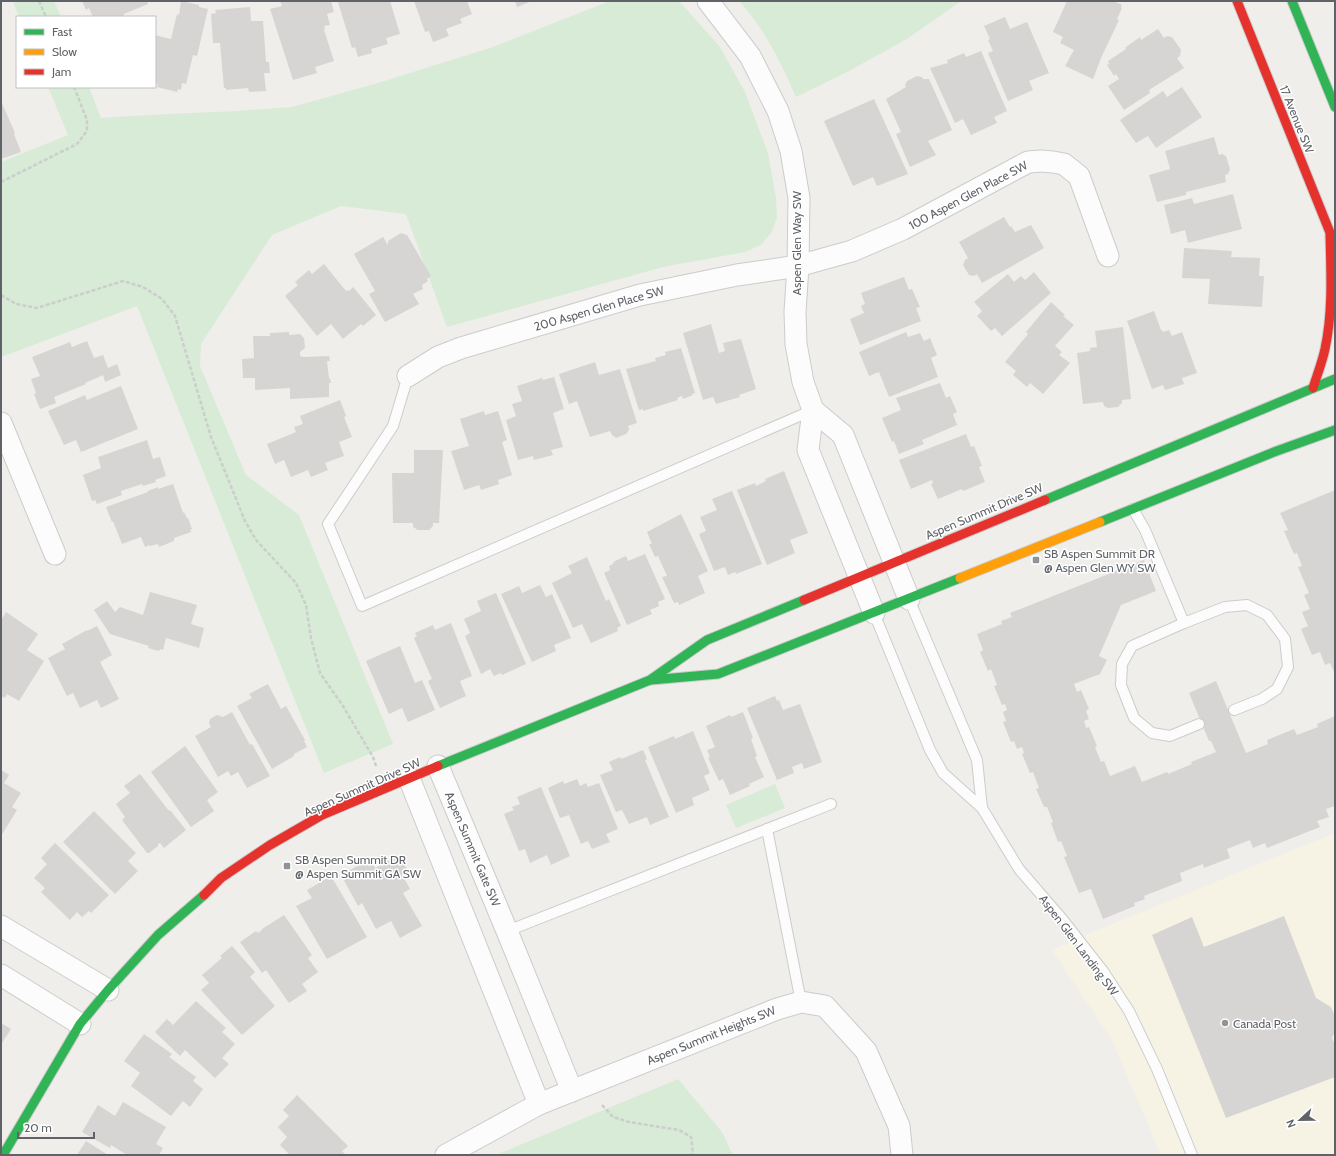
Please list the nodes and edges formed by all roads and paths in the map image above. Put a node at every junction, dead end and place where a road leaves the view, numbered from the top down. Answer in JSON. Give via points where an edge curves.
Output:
{"nodes":[{"id":1,"x":39,"y":1,"type":"edge"},
{"id":2,"x":708,"y":1,"type":"edge"},
{"id":3,"x":1237,"y":1,"type":"edge"},
{"id":4,"x":1292,"y":1,"type":"edge"},
{"id":5,"x":46,"y":16,"type":"edge"},
{"id":6,"x":74,"y":88,"type":"edge"},
{"id":7,"x":1335,"y":107,"type":"edge"},
{"id":8,"x":1,"y":182,"type":"edge"},
{"id":9,"x":1330,"y":234,"type":"junction"},
{"id":10,"x":1335,"y":245,"type":"edge"},
{"id":11,"x":1108,"y":256,"type":"dead end"},
{"id":12,"x":798,"y":266,"type":"junction"},
{"id":13,"x":1,"y":295,"type":"edge"},
{"id":14,"x":408,"y":376,"type":"joint"},
{"id":15,"x":1335,"y":379,"type":"edge"},
{"id":16,"x":1313,"y":388,"type":"junction"},
{"id":17,"x":813,"y":410,"type":"junction"},
{"id":18,"x":1,"y":423,"type":"edge"},
{"id":19,"x":1335,"y":430,"type":"edge"},
{"id":20,"x":1133,"y":509,"type":"junction"},
{"id":21,"x":55,"y":554,"type":"dead end"},
{"id":22,"x":894,"y":561,"type":"junction"},
{"id":23,"x":858,"y":576,"type":"junction"},
{"id":24,"x":909,"y":599,"type":"junction"},
{"id":25,"x":874,"y":613,"type":"junction"},
{"id":26,"x":1184,"y":623,"type":"junction"},
{"id":27,"x":650,"y":680,"type":"junction"},
{"id":28,"x":1234,"y":710,"type":"dead end"},
{"id":29,"x":1199,"y":724,"type":"dead end"},
{"id":30,"x":376,"y":766,"type":"dead end"},
{"id":31,"x":438,"y":766,"type":"junction"},
{"id":32,"x":409,"y":778,"type":"junction"},
{"id":33,"x":831,"y":804,"type":"dead end"},
{"id":34,"x":982,"y":808,"type":"junction"},
{"id":35,"x":767,"y":829,"type":"junction"},
{"id":36,"x":1,"y":926,"type":"edge"},
{"id":37,"x":507,"y":931,"type":"junction"},
{"id":38,"x":476,"y":944,"type":"junction"},
{"id":39,"x":1,"y":975,"type":"edge"},
{"id":40,"x":108,"y":990,"type":"junction"},
{"id":41,"x":802,"y":1002,"type":"junction"},
{"id":42,"x":80,"y":1024,"type":"junction"},
{"id":43,"x":572,"y":1091,"type":"junction"},
{"id":44,"x":539,"y":1104,"type":"junction"},
{"id":45,"x":602,"y":1105,"type":"dead end"},
{"id":46,"x":3,"y":1155,"type":"edge"},
{"id":47,"x":446,"y":1155,"type":"edge"},
{"id":48,"x":692,"y":1155,"type":"edge"},
{"id":49,"x":902,"y":1155,"type":"edge"},
{"id":50,"x":1192,"y":1155,"type":"edge"}],
"edges":[{"from":1,"to":5,"type":"path"},
{"from":2,"to":12,"type":"street","name":"Aspen Glen Way SW","via":[[750,56],[778,111],[791,151],[799,198]]},
{"from":3,"to":9,"type":"street","name":"17 Avenue SW"},
{"from":4,"to":7,"type":"street"},
{"from":6,"to":8,"type":"path","via":[[87,120],[87,131],[77,144]]},
{"from":9,"to":10,"type":"street","name":"17 Avenue SW"},
{"from":9,"to":16,"type":"street","via":[[1331,304],[1325,350]]},
{"from":11,"to":12,"type":"street","name":"100 Aspen Glen Place SW","via":[[1079,176],[1064,164],[1041,161],[1028,162],[903,229],[852,251]]},
{"from":12,"to":14,"type":"street","name":"200 Aspen Glen Place SW","via":[[737,274],[640,295],[461,348],[438,357]]},
{"from":12,"to":17,"type":"street","name":"Aspen Glen Way SW","via":[[796,344],[803,382]]},
{"from":13,"to":30,"type":"path","via":[[16,304],[37,308],[123,281],[143,287],[162,299],[175,316],[212,437],[245,521],[256,540],[296,583],[306,605],[320,673],[373,757]]},
{"from":14,"to":17,"type":"lane","via":[[393,426],[328,524],[362,606]]},
{"from":15,"to":16,"type":"street","name":"Aspen Summit Drive SW"},
{"from":16,"to":22,"type":"street","name":"Aspen Summit Drive SW"},
{"from":17,"to":22,"type":"street","via":[[843,435]]},
{"from":17,"to":23,"type":"street","name":"Aspen Glen Way SW","via":[[808,450]]},
{"from":18,"to":21,"type":"street"},
{"from":19,"to":20,"type":"street","name":"Aspen Summit Drive SW","via":[[1267,454]]},
{"from":20,"to":24,"type":"street","name":"Aspen Summit Drive SW"},
{"from":20,"to":26,"type":"lane","via":[[1145,530]]},
{"from":22,"to":23,"type":"street","name":"Aspen Summit Drive SW"},
{"from":22,"to":24,"type":"street"},
{"from":23,"to":25,"type":"street","name":"Aspen Glen Way SW"},
{"from":23,"to":27,"type":"street","name":"Aspen Summit Drive SW","via":[[707,640]]},
{"from":24,"to":25,"type":"street","name":"Aspen Summit Drive SW"},
{"from":24,"to":34,"type":"lane","name":"Aspen Glen Landing SW","via":[[977,760]]},
{"from":25,"to":27,"type":"street","name":"Aspen Summit Drive SW","via":[[718,674]]},
{"from":25,"to":34,"type":"lane","name":"Aspen Glen Landing SW","via":[[930,750],[943,773]]},
{"from":26,"to":28,"type":"lane","via":[[1225,607],[1247,605],[1267,615],[1285,639],[1288,667],[1277,689],[1262,699]]},
{"from":26,"to":29,"type":"lane","via":[[1132,646],[1122,664],[1121,685],[1134,718],[1152,733],[1170,736]]},
{"from":27,"to":31,"type":"street","name":"Aspen Summit Drive SW"},
{"from":31,"to":32,"type":"street","name":"Aspen Summit Drive SW"},
{"from":31,"to":37,"type":"street","name":"Aspen Summit Gate SW"},
{"from":32,"to":38,"type":"street"},
{"from":32,"to":40,"type":"street","name":"Aspen Summit Drive SW","via":[[322,815],[270,845],[221,878],[158,935]]},
{"from":33,"to":35,"type":"lane"},
{"from":34,"to":50,"type":"lane","name":"Aspen Glen Landing SW","via":[[1019,868],[1103,971],[1128,1011],[1157,1069]]},
{"from":35,"to":37,"type":"lane"},
{"from":35,"to":41,"type":"lane"},
{"from":36,"to":40,"type":"street"},
{"from":37,"to":38,"type":"street"},
{"from":37,"to":43,"type":"street","name":"Aspen Summit Gate SW"},
{"from":38,"to":44,"type":"street"},
{"from":39,"to":42,"type":"street"},
{"from":40,"to":42,"type":"street","name":"Aspen Summit Drive SW"},
{"from":41,"to":43,"type":"street","name":"Aspen Summit Heights SW","via":[[777,1009]]},
{"from":41,"to":49,"type":"street","name":"Aspen Summit Heights SW","via":[[825,1006],[866,1051],[899,1126]]},
{"from":42,"to":46,"type":"street","name":"Aspen Summit Drive SW"},
{"from":43,"to":44,"type":"street","name":"Aspen Summit Heights SW"},
{"from":44,"to":47,"type":"street","name":"Aspen Summit Heights SW"},
{"from":45,"to":48,"type":"path","via":[[613,1117],[680,1130],[691,1137]]}]}
